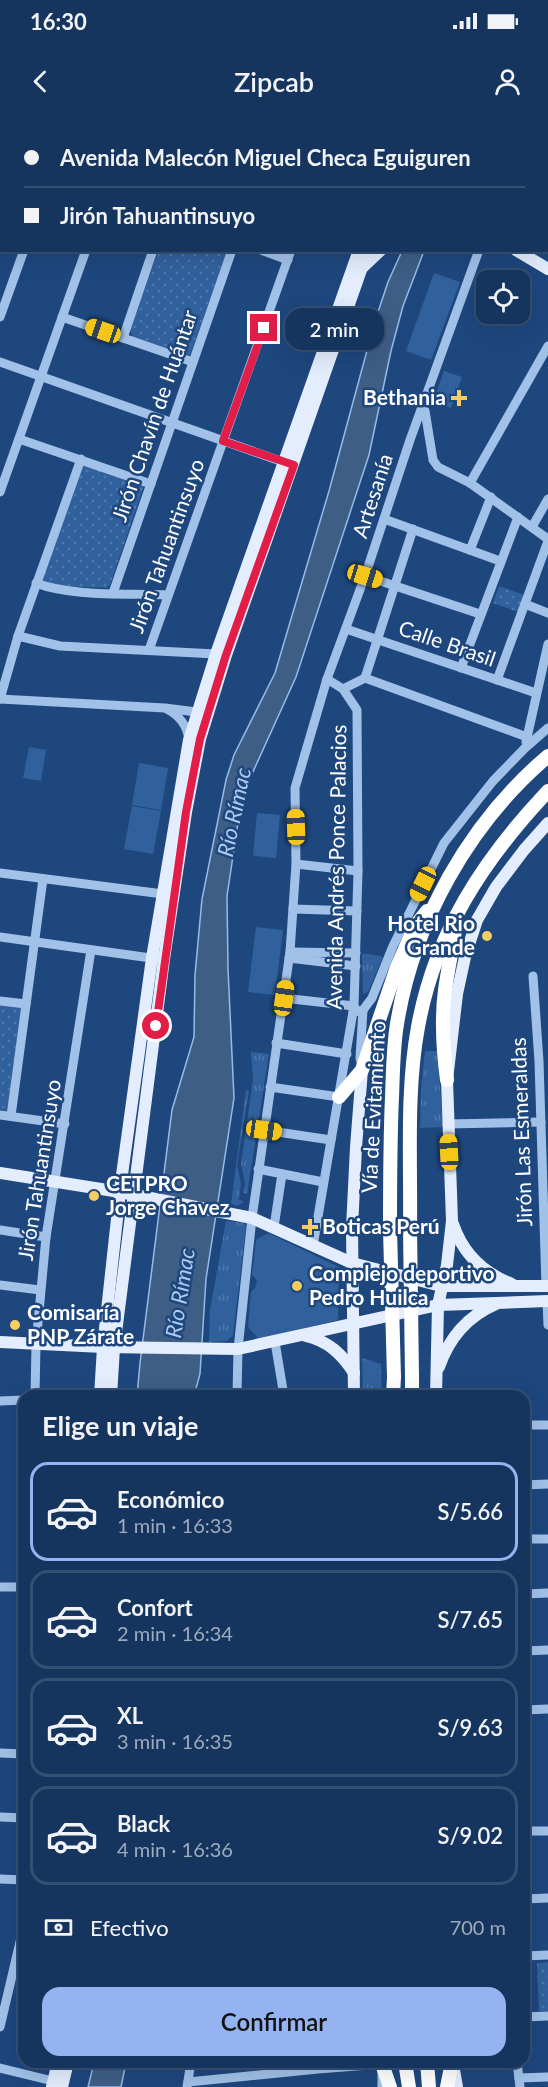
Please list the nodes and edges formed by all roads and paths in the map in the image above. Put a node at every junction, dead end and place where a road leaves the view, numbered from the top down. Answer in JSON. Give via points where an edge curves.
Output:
{"nodes":[{"id":1,"x":23,"y":252,"type":"edge"},
{"id":2,"x":85,"y":252,"type":"edge"},
{"id":3,"x":152,"y":252,"type":"edge"},
{"id":4,"x":231,"y":252,"type":"edge"},
{"id":5,"x":273,"y":252,"type":"edge"},
{"id":6,"x":358,"y":252,"type":"edge"},
{"id":7,"x":367,"y":252,"type":"edge"},
{"id":8,"x":379,"y":252,"type":"edge"},
{"id":9,"x":478,"y":252,"type":"edge"},
{"id":10,"x":519,"y":252,"type":"edge"},
{"id":11,"x":290,"y":255,"type":"edge"},
{"id":12,"x":362,"y":267,"type":"junction"},
{"id":13,"x":548,"y":269,"type":"edge"},
{"id":14,"x":2,"y":304,"type":"edge"},
{"id":15,"x":0,"y":317,"type":"edge"},
{"id":16,"x":62,"y":317,"type":"junction"},
{"id":17,"x":123,"y":338,"type":"junction"},
{"id":18,"x":548,"y":346,"type":"edge"},
{"id":19,"x":0,"y":362,"type":"edge"},
{"id":20,"x":193,"y":362,"type":"junction"},
{"id":21,"x":41,"y":376,"type":"junction"},
{"id":22,"x":422,"y":407,"type":"junction"},
{"id":23,"x":172,"y":423,"type":"junction"},
{"id":24,"x":20,"y":439,"type":"junction"},
{"id":25,"x":410,"y":440,"type":"junction"},
{"id":26,"x":223,"y":441,"type":"junction"},
{"id":27,"x":430,"y":444,"type":"junction"},
{"id":28,"x":81,"y":459,"type":"junction"},
{"id":29,"x":289,"y":464,"type":"junction"},
{"id":30,"x":470,"y":483,"type":"junction"},
{"id":31,"x":150,"y":484,"type":"junction"},
{"id":32,"x":0,"y":492,"type":"edge"},
{"id":33,"x":491,"y":497,"type":"junction"},
{"id":34,"x":548,"y":499,"type":"edge"},
{"id":35,"x":518,"y":517,"type":"junction"},
{"id":36,"x":384,"y":519,"type":"junction"},
{"id":37,"x":532,"y":527,"type":"junction"},
{"id":38,"x":413,"y":530,"type":"junction"},
{"id":39,"x":548,"y":540,"type":"edge"},
{"id":40,"x":470,"y":550,"type":"junction"},
{"id":41,"x":500,"y":561,"type":"junction"},
{"id":42,"x":365,"y":576,"type":"junction"},
{"id":43,"x":36,"y":583,"type":"junction"},
{"id":44,"x":394,"y":585,"type":"junction"},
{"id":45,"x":112,"y":593,"type":"junction"},
{"id":46,"x":168,"y":595,"type":"junction"},
{"id":47,"x":525,"y":604,"type":"junction"},
{"id":48,"x":548,"y":613,"type":"edge"},
{"id":49,"x":480,"y":614,"type":"junction"},
{"id":50,"x":346,"y":629,"type":"junction"},
{"id":51,"x":18,"y":636,"type":"junction"},
{"id":52,"x":377,"y":639,"type":"junction"},
{"id":53,"x":548,"y":644,"type":"edge"},
{"id":54,"x":148,"y":650,"type":"junction"},
{"id":55,"x":216,"y":654,"type":"junction"},
{"id":56,"x":461,"y":668,"type":"junction"},
{"id":57,"x":365,"y":678,"type":"junction"},
{"id":58,"x":327,"y":679,"type":"junction"},
{"id":59,"x":497,"y":680,"type":"junction"},
{"id":60,"x":343,"y":689,"type":"junction"},
{"id":61,"x":536,"y":693,"type":"junction"},
{"id":62,"x":0,"y":699,"type":"edge"},
{"id":63,"x":165,"y":708,"type":"junction"},
{"id":64,"x":202,"y":712,"type":"junction"},
{"id":65,"x":548,"y":728,"type":"edge"},
{"id":66,"x":527,"y":737,"type":"junction"},
{"id":67,"x":189,"y":740,"type":"junction"},
{"id":68,"x":525,"y":748,"type":"junction"},
{"id":69,"x":548,"y":756,"type":"edge"},
{"id":70,"x":548,"y":791,"type":"edge"},
{"id":71,"x":548,"y":823,"type":"edge"},
{"id":72,"x":296,"y":864,"type":"junction"},
{"id":73,"x":358,"y":872,"type":"junction"},
{"id":74,"x":0,"y":873,"type":"edge"},
{"id":75,"x":43,"y":879,"type":"junction"},
{"id":76,"x":162,"y":894,"type":"junction"},
{"id":77,"x":439,"y":895,"type":"junction"},
{"id":78,"x":293,"y":909,"type":"junction"},
{"id":79,"x":458,"y":910,"type":"junction"},
{"id":80,"x":357,"y":911,"type":"junction"},
{"id":81,"x":0,"y":937,"type":"edge"},
{"id":82,"x":35,"y":942,"type":"junction"},
{"id":83,"x":91,"y":950,"type":"junction"},
{"id":84,"x":356,"y":953,"type":"junction"},
{"id":85,"x":290,"y":955,"type":"junction"},
{"id":86,"x":158,"y":959,"type":"junction"},
{"id":87,"x":356,"y":966,"type":"junction"},
{"id":88,"x":533,"y":976,"type":"dead end"},
{"id":89,"x":284,"y":998,"type":"junction"},
{"id":90,"x":0,"y":1001,"type":"edge"},
{"id":91,"x":26,"y":1004,"type":"junction"},
{"id":92,"x":357,"y":1009,"type":"junction"},
{"id":93,"x":276,"y":1043,"type":"junction"},
{"id":94,"x":347,"y":1054,"type":"junction"},
{"id":95,"x":544,"y":1061,"type":"edge"},
{"id":96,"x":362,"y":1070,"type":"junction"},
{"id":97,"x":447,"y":1080,"type":"junction"},
{"id":98,"x":270,"y":1087,"type":"junction"},
{"id":99,"x":339,"y":1097,"type":"junction"},
{"id":100,"x":0,"y":1115,"type":"edge"},
{"id":101,"x":11,"y":1116,"type":"junction"},
{"id":102,"x":540,"y":1122,"type":"junction"},
{"id":103,"x":65,"y":1124,"type":"junction"},
{"id":104,"x":447,"y":1124,"type":"junction"},
{"id":105,"x":264,"y":1130,"type":"junction"},
{"id":106,"x":331,"y":1140,"type":"junction"},
{"id":107,"x":258,"y":1169,"type":"junction"},
{"id":108,"x":0,"y":1173,"type":"edge"},
{"id":109,"x":282,"y":1174,"type":"junction"},
{"id":110,"x":56,"y":1181,"type":"junction"},
{"id":111,"x":323,"y":1182,"type":"junction"},
{"id":112,"x":120,"y":1192,"type":"junction"},
{"id":113,"x":139,"y":1195,"type":"junction"},
{"id":114,"x":545,"y":1217,"type":"edge"},
{"id":115,"x":252,"y":1218,"type":"junction"},
{"id":116,"x":452,"y":1221,"type":"junction"},
{"id":117,"x":274,"y":1227,"type":"junction"},
{"id":118,"x":0,"y":1230,"type":"edge"},
{"id":119,"x":46,"y":1237,"type":"junction"},
{"id":120,"x":313,"y":1246,"type":"junction"},
{"id":121,"x":352,"y":1263,"type":"junction"},
{"id":122,"x":0,"y":1285,"type":"edge"},
{"id":123,"x":525,"y":1286,"type":"junction"},
{"id":124,"x":547,"y":1286,"type":"edge"},
{"id":125,"x":441,"y":1287,"type":"junction"},
{"id":126,"x":40,"y":1290,"type":"junction"},
{"id":127,"x":547,"y":1301,"type":"edge"},
{"id":128,"x":503,"y":1302,"type":"junction"},
{"id":129,"x":438,"y":1305,"type":"junction"},
{"id":130,"x":353,"y":1323,"type":"junction"},
{"id":131,"x":548,"y":1324,"type":"edge"},
{"id":132,"x":305,"y":1336,"type":"junction"},
{"id":133,"x":0,"y":1342,"type":"edge"},
{"id":134,"x":275,"y":1342,"type":"junction"},
{"id":135,"x":36,"y":1344,"type":"junction"},
{"id":136,"x":114,"y":1347,"type":"junction"},
{"id":137,"x":238,"y":1350,"type":"junction"},
{"id":138,"x":354,"y":1373,"type":"junction"},
{"id":139,"x":436,"y":1382,"type":"junction"},
{"id":140,"x":35,"y":1390,"type":"edge"},
{"id":141,"x":102,"y":1390,"type":"edge"},
{"id":142,"x":111,"y":1390,"type":"edge"},
{"id":143,"x":237,"y":1390,"type":"edge"},
{"id":144,"x":283,"y":1390,"type":"edge"},
{"id":145,"x":354,"y":1390,"type":"edge"},
{"id":146,"x":393,"y":1390,"type":"edge"},
{"id":147,"x":412,"y":1390,"type":"edge"},
{"id":148,"x":436,"y":1390,"type":"edge"},
{"id":149,"x":18,"y":1400,"type":"edge"},
{"id":150,"x":0,"y":1401,"type":"edge"},
{"id":151,"x":530,"y":1425,"type":"edge"},
{"id":152,"x":548,"y":1425,"type":"edge"},
{"id":153,"x":548,"y":1484,"type":"edge"},
{"id":154,"x":530,"y":1485,"type":"edge"},
{"id":155,"x":530,"y":1539,"type":"edge"},
{"id":156,"x":548,"y":1539,"type":"edge"},
{"id":157,"x":0,"y":1587,"type":"edge"},
{"id":158,"x":18,"y":1587,"type":"edge"},
{"id":159,"x":548,"y":1593,"type":"edge"},
{"id":160,"x":530,"y":1594,"type":"edge"},
{"id":161,"x":548,"y":1650,"type":"edge"},
{"id":162,"x":530,"y":1651,"type":"edge"},
{"id":163,"x":548,"y":1709,"type":"edge"},
{"id":164,"x":530,"y":1710,"type":"edge"},
{"id":165,"x":0,"y":1754,"type":"edge"},
{"id":166,"x":18,"y":1754,"type":"edge"},
{"id":167,"x":0,"y":1817,"type":"edge"},
{"id":168,"x":18,"y":1818,"type":"edge"},
{"id":169,"x":548,"y":1831,"type":"edge"},
{"id":170,"x":530,"y":1832,"type":"edge"},
{"id":171,"x":0,"y":1879,"type":"edge"},
{"id":172,"x":18,"y":1880,"type":"edge"},
{"id":173,"x":548,"y":1898,"type":"edge"},
{"id":174,"x":530,"y":1899,"type":"edge"},
{"id":175,"x":548,"y":1955,"type":"edge"},
{"id":176,"x":530,"y":1956,"type":"edge"},
{"id":177,"x":18,"y":1962,"type":"edge"},
{"id":178,"x":548,"y":2016,"type":"edge"},
{"id":179,"x":530,"y":2017,"type":"edge"},
{"id":180,"x":0,"y":2027,"type":"edge"},
{"id":181,"x":0,"y":2068,"type":"edge"},
{"id":182,"x":58,"y":2068,"type":"edge"},
{"id":183,"x":65,"y":2068,"type":"edge"},
{"id":184,"x":190,"y":2068,"type":"edge"},
{"id":185,"x":262,"y":2068,"type":"edge"},
{"id":186,"x":304,"y":2068,"type":"edge"},
{"id":187,"x":382,"y":2068,"type":"edge"},
{"id":188,"x":384,"y":2068,"type":"edge"},
{"id":189,"x":406,"y":2068,"type":"edge"},
{"id":190,"x":427,"y":2068,"type":"edge"},
{"id":191,"x":452,"y":2068,"type":"edge"},
{"id":192,"x":454,"y":2068,"type":"edge"},
{"id":193,"x":518,"y":2068,"type":"edge"},
{"id":194,"x":262,"y":2074,"type":"junction"},
{"id":195,"x":548,"y":2077,"type":"edge"},
{"id":196,"x":520,"y":2083,"type":"edge"},
{"id":197,"x":58,"y":2085,"type":"edge"},
{"id":198,"x":187,"y":2085,"type":"edge"},
{"id":199,"x":382,"y":2087,"type":"edge"},
{"id":200,"x":390,"y":2087,"type":"edge"},
{"id":201,"x":409,"y":2087,"type":"edge"},
{"id":202,"x":429,"y":2087,"type":"edge"},
{"id":203,"x":447,"y":2087,"type":"edge"},
{"id":204,"x":457,"y":2087,"type":"edge"}],
"edges":[{"from":1,"to":14,"type":"street"},
{"from":2,"to":16,"type":"street"},
{"from":3,"to":17,"type":"street"},
{"from":4,"to":20,"type":"street","name":"Jirón Chavín de Huántar"},
{"from":5,"to":11,"type":"street"},
{"from":6,"to":29,"type":"main road"},
{"from":7,"to":12,"type":"main road"},
{"from":8,"to":12,"type":"main road"},
{"from":9,"to":22,"type":"street","name":"Artesanía"},
{"from":10,"to":13,"type":"main road"},
{"from":11,"to":26,"type":"street","name":"Jirón Tahuantinsuyo"},
{"from":12,"to":29,"type":"main road"},
{"from":14,"to":15,"type":"street"},
{"from":16,"to":17,"type":"street"},
{"from":16,"to":21,"type":"street"},
{"from":17,"to":20,"type":"street"},
{"from":18,"to":30,"type":"street"},
{"from":19,"to":21,"type":"street"},
{"from":20,"to":23,"type":"street","name":"Jirón Chavín de Huántar"},
{"from":21,"to":23,"type":"street"},
{"from":21,"to":24,"type":"street"},
{"from":22,"to":25,"type":"street","name":"Artesanía"},
{"from":22,"to":27,"type":"street"},
{"from":23,"to":26,"type":"street"},
{"from":23,"to":31,"type":"street","name":"Jirón Chavín de Huántar"},
{"from":24,"to":28,"type":"street"},
{"from":24,"to":32,"type":"street"},
{"from":25,"to":27,"type":"street"},
{"from":25,"to":36,"type":"street","name":"Artesanía"},
{"from":26,"to":29,"type":"street"},
{"from":26,"to":46,"type":"street","name":"Jirón Tahuantinsuyo"},
{"from":27,"to":30,"type":"street","via":[[438,467]]},
{"from":28,"to":31,"type":"street"},
{"from":28,"to":43,"type":"street"},
{"from":29,"to":55,"type":"main road"},
{"from":29,"to":64,"type":"main road","via":[[226,655]]},
{"from":30,"to":33,"type":"street"},
{"from":31,"to":45,"type":"street","name":"Jirón Chavín de Huántar"},
{"from":33,"to":35,"type":"street"},
{"from":33,"to":40,"type":"street"},
{"from":34,"to":37,"type":"street"},
{"from":35,"to":37,"type":"street"},
{"from":35,"to":41,"type":"street"},
{"from":36,"to":38,"type":"street"},
{"from":36,"to":42,"type":"street","name":"Artesanía"},
{"from":37,"to":39,"type":"street"},
{"from":38,"to":40,"type":"street"},
{"from":38,"to":44,"type":"street"},
{"from":39,"to":47,"type":"street"},
{"from":40,"to":41,"type":"street"},
{"from":41,"to":49,"type":"street"},
{"from":42,"to":44,"type":"street"},
{"from":42,"to":50,"type":"street","name":"Artesanía"},
{"from":43,"to":45,"type":"street","via":[[55,589]]},
{"from":43,"to":51,"type":"street"},
{"from":44,"to":49,"type":"street"},
{"from":44,"to":52,"type":"street"},
{"from":45,"to":46,"type":"street"},
{"from":46,"to":54,"type":"street","name":"Jirón Tahuantinsuyo"},
{"from":47,"to":48,"type":"street"},
{"from":47,"to":59,"type":"street"},
{"from":49,"to":56,"type":"street"},
{"from":50,"to":52,"type":"street","name":"Calle Brasil"},
{"from":50,"to":58,"type":"street","name":"Artesanía"},
{"from":51,"to":54,"type":"street","via":[[60,646]]},
{"from":51,"to":62,"type":"street"},
{"from":52,"to":56,"type":"street","name":"Calle Brasil"},
{"from":52,"to":57,"type":"street"},
{"from":53,"to":61,"type":"street"},
{"from":54,"to":55,"type":"street"},
{"from":55,"to":64,"type":"main road"},
{"from":56,"to":59,"type":"street","name":"Calle Brasil"},
{"from":57,"to":60,"type":"street"},
{"from":57,"to":66,"type":"street"},
{"from":58,"to":60,"type":"street","name":"Avenida Andrés Ponce Palacios"},
{"from":58,"to":72,"type":"street","name":"Artesanía","via":[[295,788]]},
{"from":59,"to":61,"type":"street","name":"Calle Brasil"},
{"from":60,"to":73,"type":"street","name":"Avenida Andrés Ponce Palacios","via":[[357,710]]},
{"from":61,"to":66,"type":"street"},
{"from":62,"to":63,"type":"street"},
{"from":63,"to":64,"type":"street"},
{"from":63,"to":67,"type":"street","via":[[179,717],[188,730]]},
{"from":64,"to":67,"type":"main road"},
{"from":64,"to":86,"type":"main road"},
{"from":65,"to":68,"type":"street"},
{"from":66,"to":68,"type":"street"},
{"from":67,"to":76,"type":"main road"},
{"from":68,"to":92,"type":"street","via":[[444,843],[372,998]]},
{"from":69,"to":77,"type":"highway","name":"Vía de Evitamiento","via":[[481,830]]},
{"from":70,"to":79,"type":"highway","name":"Vía de Evitamiento","via":[[493,854]]},
{"from":71,"to":97,"type":"main road","via":[[496,887],[477,920],[458,994]]},
{"from":72,"to":73,"type":"street"},
{"from":72,"to":78,"type":"street","name":"Artesanía"},
{"from":73,"to":80,"type":"street","name":"Avenida Andrés Ponce Palacios"},
{"from":74,"to":75,"type":"street"},
{"from":75,"to":76,"type":"street"},
{"from":75,"to":82,"type":"street"},
{"from":76,"to":86,"type":"main road"},
{"from":77,"to":96,"type":"highway","via":[[405,948]]},
{"from":77,"to":146,"type":"highway","name":"Vía de Evitamiento","bridge":true,"via":[[416,949],[397,1025],[391,1108]]},
{"from":78,"to":80,"type":"street"},
{"from":78,"to":85,"type":"street","name":"Artesanía"},
{"from":79,"to":97,"type":"highway","via":[[443,1014]]},
{"from":79,"to":147,"type":"highway","name":"Vía de Evitamiento","bridge":true,"via":[[433,969],[417,1028],[410,1228]]},
{"from":80,"to":84,"type":"street","name":"Avenida Andrés Ponce Palacios"},
{"from":81,"to":82,"type":"street"},
{"from":82,"to":83,"type":"street"},
{"from":82,"to":91,"type":"street"},
{"from":83,"to":86,"type":"street"},
{"from":83,"to":103,"type":"street","name":"Jirón Tahuantinsuyo"},
{"from":84,"to":85,"type":"street"},
{"from":84,"to":87,"type":"street","name":"Avenida Andrés Ponce Palacios"},
{"from":85,"to":87,"type":"street"},
{"from":85,"to":89,"type":"street","name":"Artesanía"},
{"from":86,"to":112,"type":"main road"},
{"from":86,"to":113,"type":"main road"},
{"from":87,"to":92,"type":"street","name":"Avenida Andrés Ponce Palacios"},
{"from":88,"to":95,"type":"street","name":"Jirón Las Esmeraldas"},
{"from":89,"to":92,"type":"street"},
{"from":89,"to":93,"type":"street","name":"Artesanía"},
{"from":90,"to":91,"type":"street"},
{"from":91,"to":101,"type":"street"},
{"from":92,"to":94,"type":"street","name":"Avenida Andrés Ponce Palacios"},
{"from":92,"to":96,"type":"street"},
{"from":93,"to":94,"type":"street"},
{"from":93,"to":98,"type":"street","name":"Artesanía"},
{"from":94,"to":99,"type":"street","name":"Avenida Andrés Ponce Palacios"},
{"from":95,"to":102,"type":"street","name":"Jirón Las Esmeraldas"},
{"from":96,"to":99,"type":"highway"},
{"from":96,"to":121,"type":"main road"},
{"from":97,"to":104,"type":"main road"},
{"from":98,"to":99,"type":"street"},
{"from":98,"to":105,"type":"street","name":"Artesanía"},
{"from":99,"to":106,"type":"street","name":"Avenida Andrés Ponce Palacios"},
{"from":100,"to":101,"type":"street"},
{"from":101,"to":103,"type":"street"},
{"from":102,"to":104,"type":"street"},
{"from":102,"to":114,"type":"street","name":"Jirón Las Esmeraldas"},
{"from":103,"to":110,"type":"street","name":"Jirón Tahuantinsuyo"},
{"from":104,"to":116,"type":"main road"},
{"from":105,"to":106,"type":"street"},
{"from":105,"to":107,"type":"street","name":"Artesanía"},
{"from":106,"to":111,"type":"street","name":"Avenida Andrés Ponce Palacios"},
{"from":107,"to":109,"type":"street"},
{"from":107,"to":115,"type":"street","name":"Artesanía"},
{"from":108,"to":110,"type":"main road"},
{"from":109,"to":111,"type":"street"},
{"from":109,"to":117,"type":"street"},
{"from":110,"to":112,"type":"main road"},
{"from":110,"to":119,"type":"street","name":"Jirón Tahuantinsuyo"},
{"from":111,"to":120,"type":"street","name":"Avenida Andrés Ponce Palacios"},
{"from":112,"to":113,"type":"main road"},
{"from":112,"to":136,"type":"main road","via":[[112,1263]]},
{"from":113,"to":115,"type":"main road"},
{"from":113,"to":136,"type":"main road"},
{"from":114,"to":124,"type":"street","name":"Jirón Las Esmeraldas"},
{"from":115,"to":117,"type":"main road"},
{"from":115,"to":137,"type":"street","name":"Artesanía"},
{"from":116,"to":123,"type":"main road","via":[[459,1240],[476,1263],[501,1280]]},
{"from":116,"to":125,"type":"main road"},
{"from":117,"to":120,"type":"main road"},
{"from":118,"to":119,"type":"street"},
{"from":119,"to":126,"type":"street","name":"Jirón Tahuantinsuyo"},
{"from":120,"to":121,"type":"main road"},
{"from":121,"to":125,"type":"main road"},
{"from":121,"to":130,"type":"main road"},
{"from":122,"to":126,"type":"street"},
{"from":123,"to":124,"type":"main road"},
{"from":123,"to":125,"type":"main road"},
{"from":125,"to":129,"type":"main road"},
{"from":126,"to":135,"type":"street","name":"Jirón Tahuantinsuyo"},
{"from":127,"to":128,"type":"main road"},
{"from":127,"to":131,"type":"street"},
{"from":128,"to":129,"type":"main road"},
{"from":128,"to":139,"type":"main road","via":[[475,1316],[456,1334],[443,1357]]},
{"from":129,"to":130,"type":"main road"},
{"from":129,"to":139,"type":"main road"},
{"from":130,"to":132,"type":"main road"},
{"from":130,"to":138,"type":"main road"},
{"from":132,"to":134,"type":"main road"},
{"from":132,"to":138,"type":"main road","via":[[334,1349]]},
{"from":133,"to":135,"type":"main road"},
{"from":134,"to":137,"type":"main road"},
{"from":134,"to":144,"type":"street"},
{"from":135,"to":136,"type":"main road"},
{"from":135,"to":140,"type":"street","name":"Jirón Tahuantinsuyo"},
{"from":136,"to":137,"type":"main road"},
{"from":136,"to":141,"type":"main road"},
{"from":136,"to":142,"type":"main road"},
{"from":137,"to":143,"type":"street","name":"Artesanía"},
{"from":138,"to":145,"type":"main road"},
{"from":139,"to":148,"type":"main road"},
{"from":149,"to":150,"type":"street"},
{"from":151,"to":152,"type":"street"},
{"from":153,"to":154,"type":"street"},
{"from":155,"to":156,"type":"street"},
{"from":157,"to":158,"type":"street"},
{"from":159,"to":160,"type":"street"},
{"from":161,"to":162,"type":"street"},
{"from":163,"to":164,"type":"street"},
{"from":165,"to":166,"type":"street"},
{"from":167,"to":168,"type":"street"},
{"from":169,"to":170,"type":"street"},
{"from":171,"to":172,"type":"street"},
{"from":173,"to":174,"type":"street"},
{"from":175,"to":176,"type":"street"},
{"from":177,"to":180,"type":"street"},
{"from":178,"to":179,"type":"street"},
{"from":181,"to":197,"type":"street"},
{"from":182,"to":197,"type":"main road"},
{"from":183,"to":197,"type":"main road"},
{"from":184,"to":198,"type":"street"},
{"from":185,"to":194,"type":"street"},
{"from":186,"to":194,"type":"street"},
{"from":187,"to":199,"type":"street"},
{"from":188,"to":200,"type":"highway"},
{"from":189,"to":201,"type":"highway"},
{"from":190,"to":202,"type":"highway"},
{"from":191,"to":203,"type":"highway"},
{"from":192,"to":204,"type":"main road"},
{"from":193,"to":196,"type":"street"},
{"from":194,"to":198,"type":"street"},
{"from":195,"to":196,"type":"street"}]}
